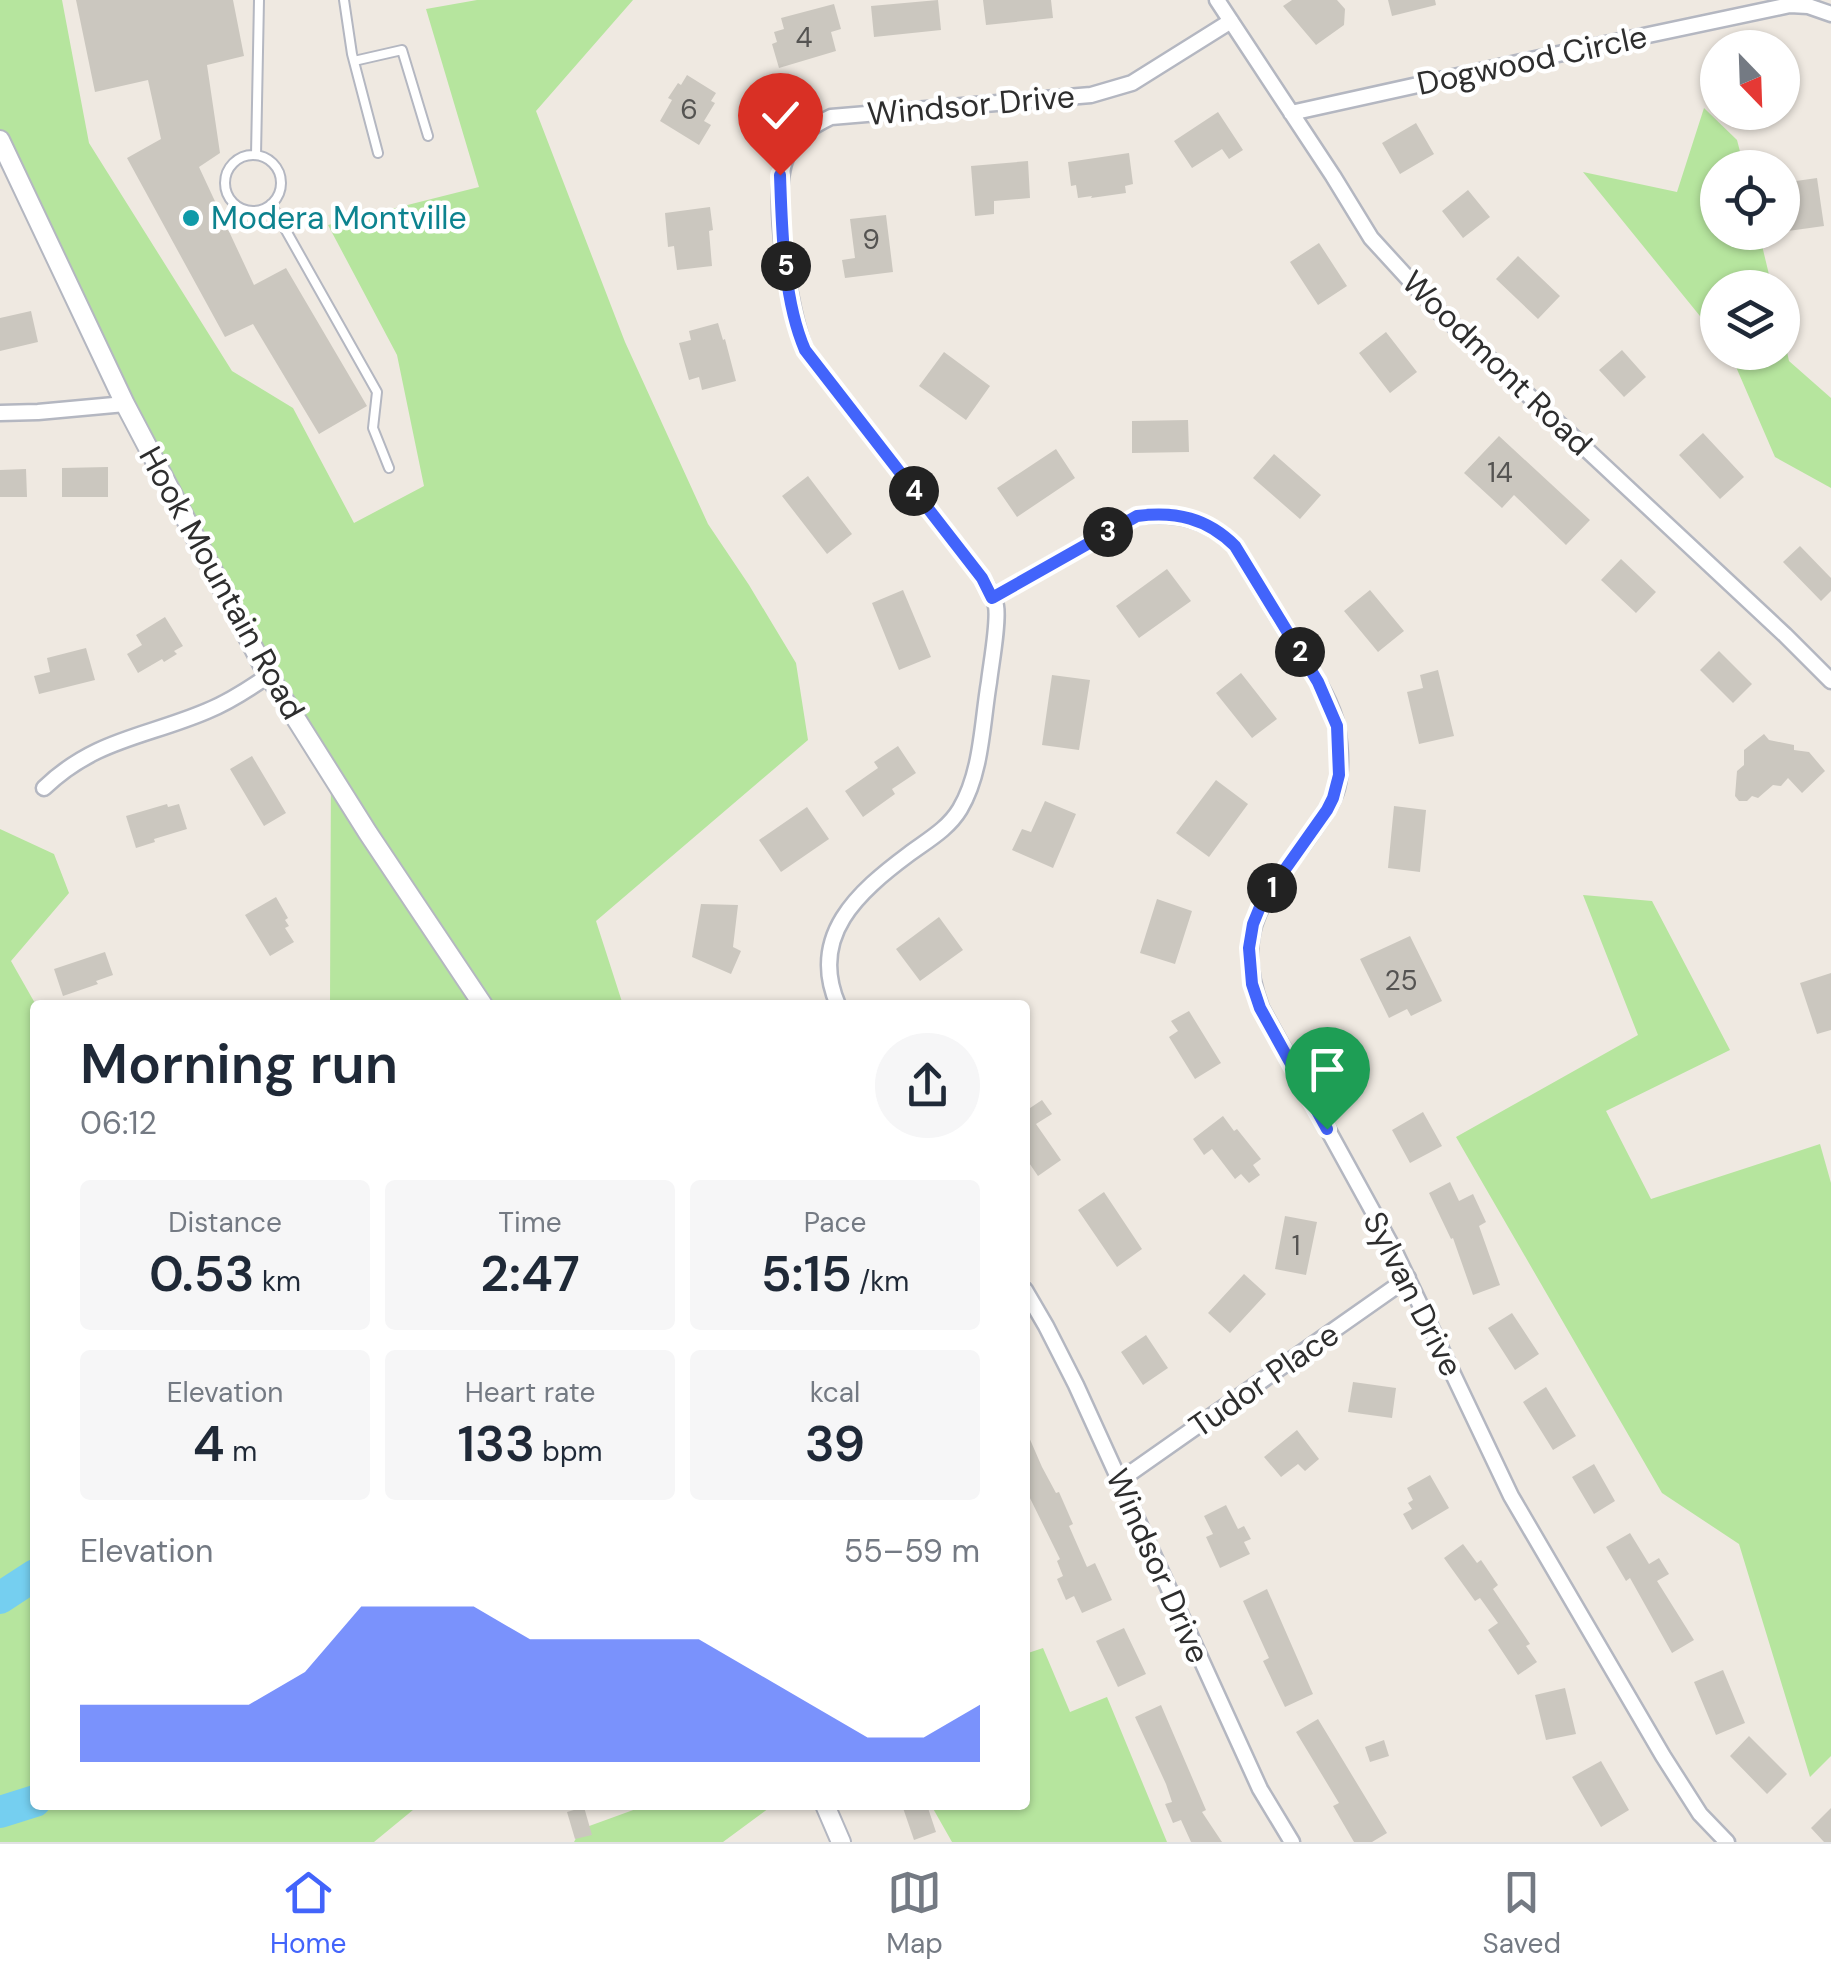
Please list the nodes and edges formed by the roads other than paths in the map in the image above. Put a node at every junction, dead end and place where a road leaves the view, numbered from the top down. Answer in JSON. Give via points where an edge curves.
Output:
{"nodes":[{"id":1,"x":259,"y":0,"type":"edge"},
{"id":2,"x":344,"y":0,"type":"edge"},
{"id":3,"x":1217,"y":0,"type":"edge"},
{"id":4,"x":1831,"y":14,"type":"edge"},
{"id":5,"x":1230,"y":21,"type":"junction"},
{"id":6,"x":354,"y":61,"type":"junction"},
{"id":7,"x":1291,"y":114,"type":"junction"},
{"id":8,"x":428,"y":136,"type":"dead end"},
{"id":9,"x":0,"y":140,"type":"edge"},
{"id":10,"x":378,"y":153,"type":"dead end"},
{"id":11,"x":256,"y":155,"type":"junction"},
{"id":12,"x":271,"y":204,"type":"junction"},
{"id":13,"x":125,"y":404,"type":"junction"},
{"id":14,"x":0,"y":413,"type":"edge"},
{"id":15,"x":389,"y":468,"type":"dead end"},
{"id":16,"x":992,"y":598,"type":"junction"},
{"id":17,"x":268,"y":676,"type":"junction"},
{"id":18,"x":1831,"y":681,"type":"edge"},
{"id":19,"x":44,"y":788,"type":"dead end"},
{"id":20,"x":480,"y":1000,"type":"edge"},
{"id":21,"x":836,"y":1000,"type":"edge"},
{"id":22,"x":1408,"y":1278,"type":"junction"},
{"id":23,"x":1030,"y":1299,"type":"edge"},
{"id":24,"x":1119,"y":1482,"type":"junction"},
{"id":25,"x":827,"y":1810,"type":"edge"},
{"id":26,"x":841,"y":1842,"type":"edge"},
{"id":27,"x":1292,"y":1842,"type":"edge"},
{"id":28,"x":1727,"y":1842,"type":"edge"}],
"edges":[{"from":1,"to":11,"type":"lane"},
{"from":2,"to":6,"type":"lane"},
{"from":3,"to":5,"type":"street","name":"Woodmont Road"},
{"from":4,"to":7,"type":"street","name":"Dogwood Circle","via":[[1790,5]]},
{"from":5,"to":7,"type":"street","name":"Woodmont Road"},
{"from":5,"to":16,"type":"street","name":"Windsor Drive","via":[[1132,83],[1091,95],[831,116],[808,128],[788,153],[780,175],[782,242],[805,350]]},
{"from":6,"to":8,"type":"lane","via":[[402,50]]},
{"from":6,"to":10,"type":"lane"},
{"from":7,"to":18,"type":"street","name":"Woodmont Road","via":[[1371,238],[1425,298]]},
{"from":9,"to":13,"type":"street","name":"Hook Mountain Road"},
{"from":11,"to":12,"type":"lane","via":[[273,163],[281,179]]},
{"from":11,"to":12,"type":"lane","via":[[231,165],[226,191],[245,210]]},
{"from":12,"to":15,"type":"lane","via":[[378,392],[372,428]]},
{"from":13,"to":14,"type":"street"},
{"from":13,"to":17,"type":"street","name":"Hook Mountain Road"},
{"from":16,"to":21,"type":"street","via":[[994,649],[970,790],[942,832],[880,878],[839,922],[828,956]]},
{"from":16,"to":22,"type":"street","name":"Sylvan Drive","via":[[1137,516],[1184,516],[1235,546],[1318,682],[1337,726],[1340,758],[1327,810],[1262,902],[1249,968],[1260,1008]]},
{"from":17,"to":19,"type":"street","via":[[206,712],[110,744]]},
{"from":17,"to":20,"type":"street","name":"Hook Mountain Road"},
{"from":22,"to":24,"type":"street","name":"Tudor Place"},
{"from":22,"to":28,"type":"street","name":"Sylvan Drive","via":[[1511,1496],[1663,1756]]},
{"from":23,"to":24,"type":"street","name":"Windsor Drive"},
{"from":24,"to":27,"type":"street","name":"Windsor Drive","via":[[1260,1789]]},
{"from":25,"to":26,"type":"street"}]}
